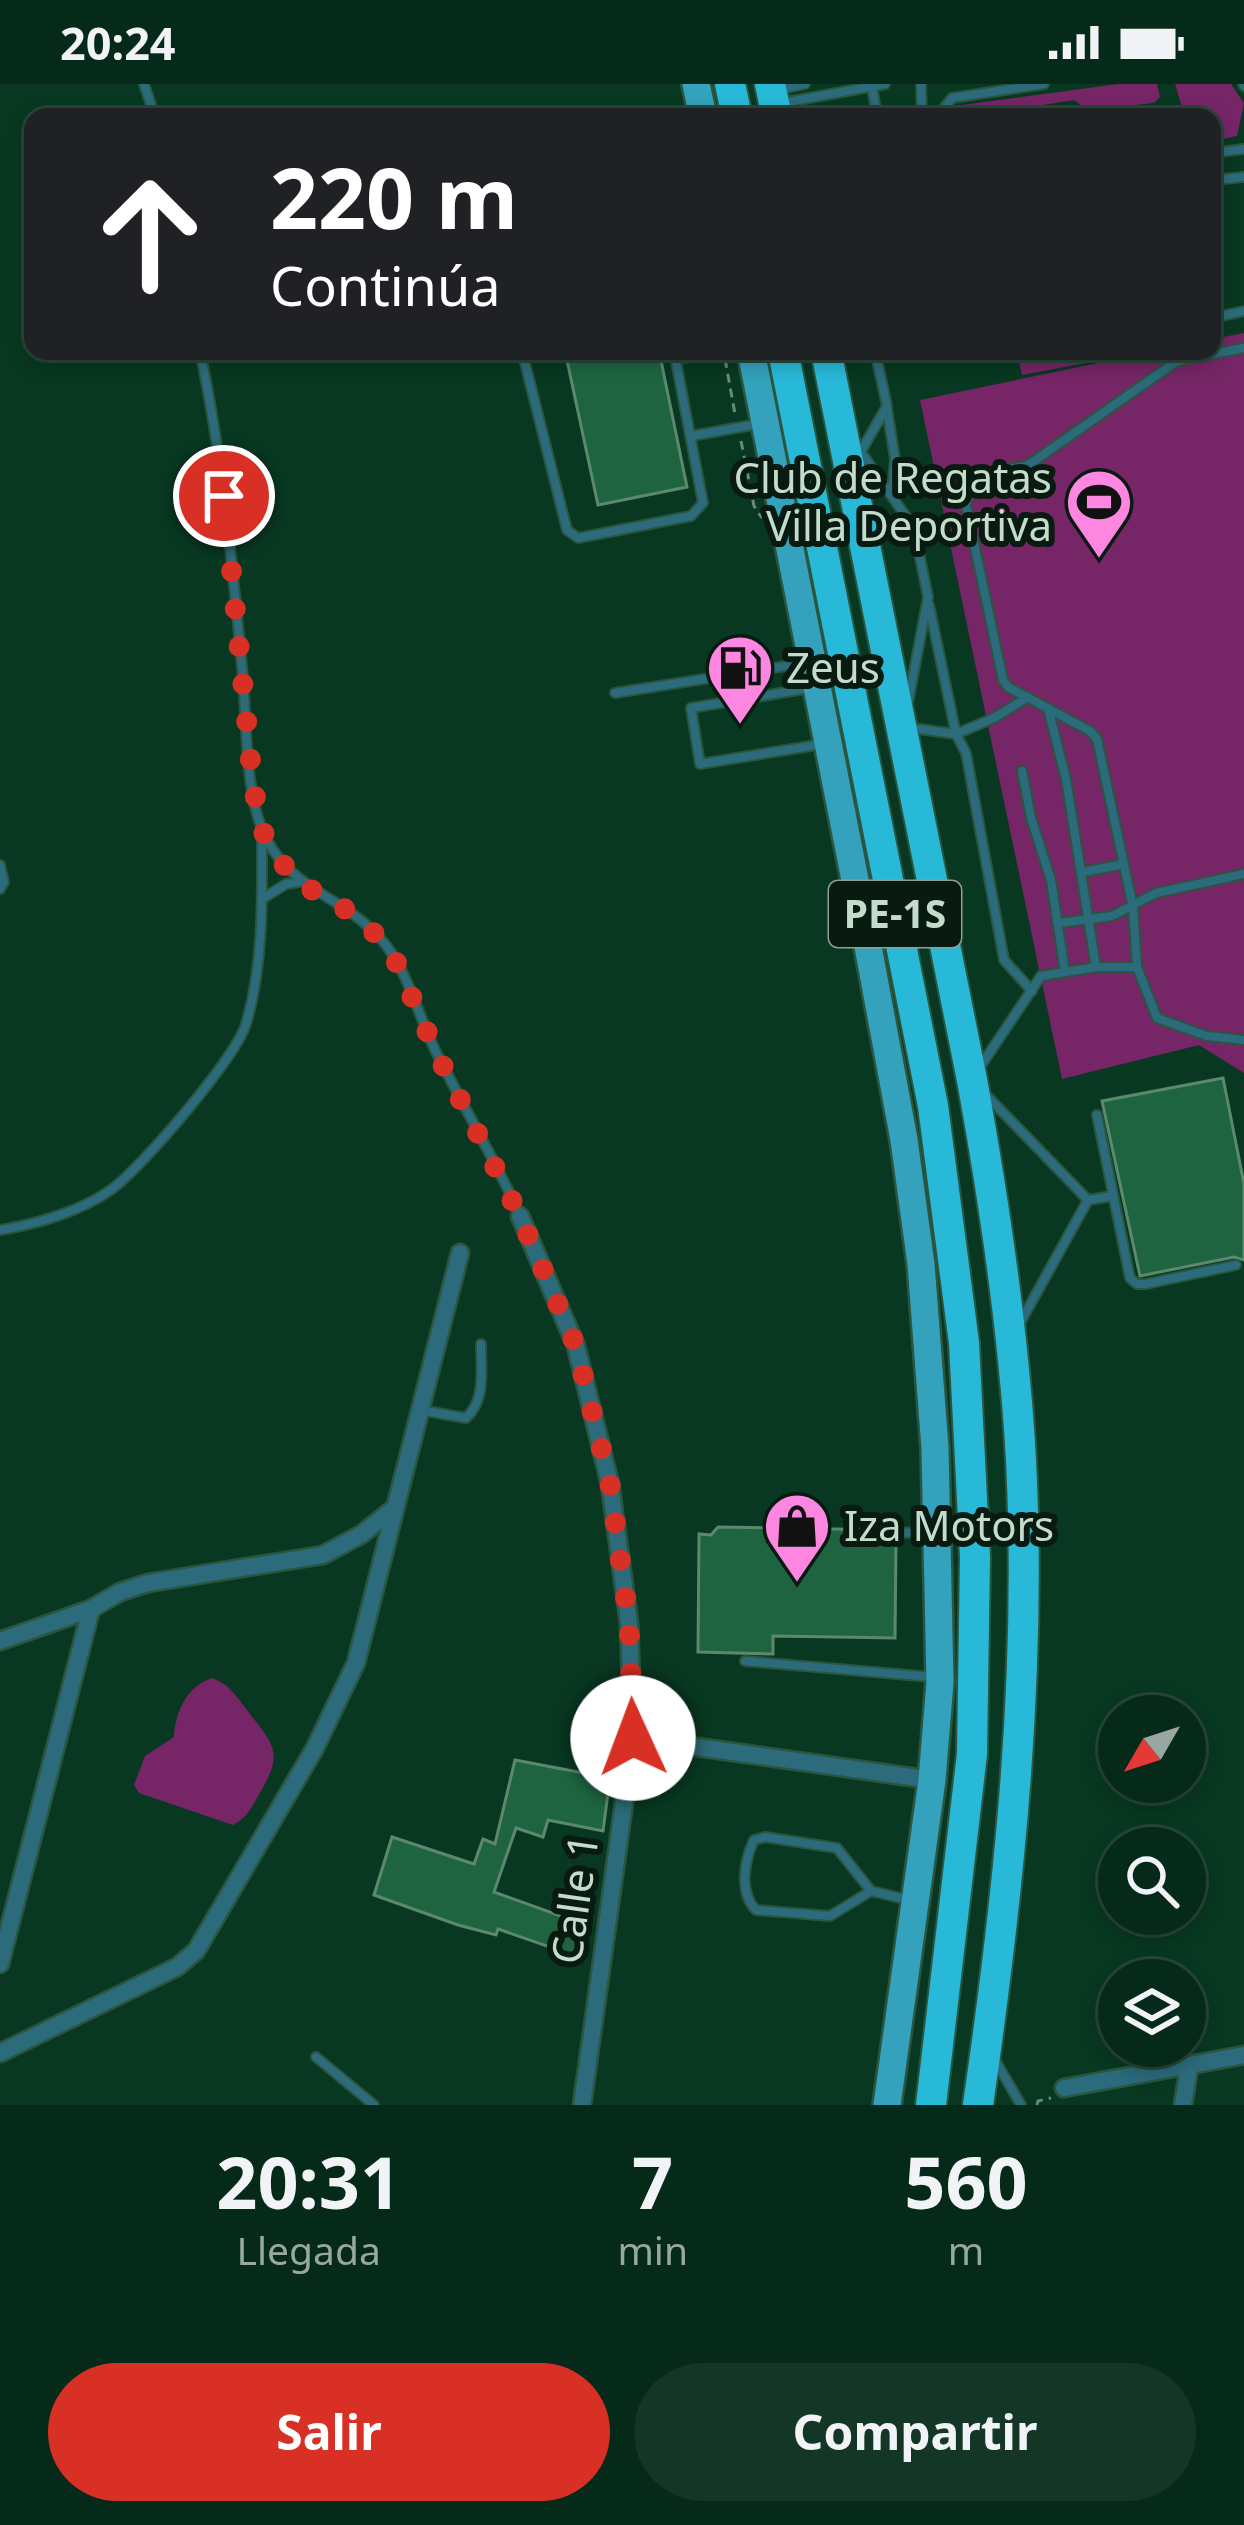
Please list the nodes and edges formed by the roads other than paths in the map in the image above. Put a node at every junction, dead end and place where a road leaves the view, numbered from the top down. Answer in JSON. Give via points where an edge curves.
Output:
{"nodes":[{"id":1,"x":805,"y":84,"type":"edge"},
{"id":2,"x":885,"y":84,"type":"edge"},
{"id":3,"x":1044,"y":84,"type":"edge"},
{"id":4,"x":872,"y":86,"type":"edge"},
{"id":5,"x":773,"y":99,"type":"edge"},
{"id":6,"x":944,"y":108,"type":"edge"},
{"id":7,"x":202,"y":360,"type":"edge"},
{"id":8,"x":524,"y":360,"type":"edge"},
{"id":9,"x":676,"y":360,"type":"edge"},
{"id":10,"x":753,"y":360,"type":"edge"},
{"id":11,"x":785,"y":360,"type":"edge"},
{"id":12,"x":828,"y":360,"type":"edge"},
{"id":13,"x":877,"y":360,"type":"edge"},
{"id":14,"x":1182,"y":360,"type":"edge"},
{"id":15,"x":887,"y":406,"type":"junction"},
{"id":16,"x":765,"y":423,"type":"junction"},
{"id":17,"x":691,"y":436,"type":"junction"},
{"id":18,"x":856,"y":461,"type":"junction"},
{"id":19,"x":892,"y":496,"type":"junction"},
{"id":20,"x":928,"y":597,"type":"junction"},
{"id":21,"x":815,"y":674,"type":"junction"},
{"id":22,"x":615,"y":693,"type":"dead end"},
{"id":23,"x":1028,"y":697,"type":"junction"},
{"id":24,"x":1048,"y":707,"type":"junction"},
{"id":25,"x":903,"y":728,"type":"junction"},
{"id":26,"x":956,"y":734,"type":"junction"},
{"id":27,"x":828,"y":743,"type":"junction"},
{"id":28,"x":1022,"y":771,"type":"dead end"},
{"id":29,"x":262,"y":830,"type":"junction"},
{"id":30,"x":1124,"y":864,"type":"junction"},
{"id":31,"x":0,"y":865,"type":"edge"},
{"id":32,"x":1083,"y":872,"type":"junction"},
{"id":33,"x":1244,"y":874,"type":"edge"},
{"id":34,"x":298,"y":882,"type":"junction"},
{"id":35,"x":0,"y":889,"type":"edge"},
{"id":36,"x":260,"y":900,"type":"junction"},
{"id":37,"x":1133,"y":907,"type":"junction"},
{"id":38,"x":1091,"y":919,"type":"junction"},
{"id":39,"x":1060,"y":923,"type":"junction"},
{"id":40,"x":1096,"y":967,"type":"junction"},
{"id":41,"x":1137,"y":967,"type":"junction"},
{"id":42,"x":1065,"y":972,"type":"junction"},
{"id":43,"x":1032,"y":991,"type":"junction"},
{"id":44,"x":1242,"y":1043,"type":"edge"},
{"id":45,"x":972,"y":1079,"type":"junction"},
{"id":46,"x":1097,"y":1115,"type":"dead end"},
{"id":47,"x":1113,"y":1196,"type":"junction"},
{"id":48,"x":1088,"y":1199,"type":"junction"},
{"id":49,"x":520,"y":1216,"type":"joint"},
{"id":50,"x":0,"y":1230,"type":"edge"},
{"id":51,"x":460,"y":1253,"type":"dead end"},
{"id":52,"x":1236,"y":1265,"type":"dead end"},
{"id":53,"x":1011,"y":1340,"type":"junction"},
{"id":54,"x":482,"y":1344,"type":"dead end"},
{"id":55,"x":419,"y":1410,"type":"junction"},
{"id":56,"x":393,"y":1509,"type":"junction"},
{"id":57,"x":936,"y":1532,"type":"junction"},
{"id":58,"x":901,"y":1533,"type":"dead end"},
{"id":59,"x":92,"y":1609,"type":"junction"},
{"id":60,"x":0,"y":1641,"type":"edge"},
{"id":61,"x":745,"y":1660,"type":"dead end"},
{"id":62,"x":940,"y":1678,"type":"junction"},
{"id":63,"x":633,"y":1738,"type":"junction"},
{"id":64,"x":932,"y":1780,"type":"junction"},
{"id":65,"x":872,"y":1891,"type":"junction"},
{"id":66,"x":916,"y":1902,"type":"junction"},
{"id":67,"x":0,"y":1964,"type":"edge"},
{"id":68,"x":986,"y":2048,"type":"junction"},
{"id":69,"x":0,"y":2053,"type":"edge"},
{"id":70,"x":1244,"y":2055,"type":"edge"},
{"id":71,"x":316,"y":2057,"type":"dead end"},
{"id":72,"x":1206,"y":2063,"type":"edge"},
{"id":73,"x":1189,"y":2067,"type":"joint"},
{"id":74,"x":1064,"y":2088,"type":"dead end"},
{"id":75,"x":374,"y":2105,"type":"edge"},
{"id":76,"x":582,"y":2105,"type":"edge"},
{"id":77,"x":887,"y":2105,"type":"edge"},
{"id":78,"x":931,"y":2105,"type":"edge"},
{"id":79,"x":978,"y":2105,"type":"edge"},
{"id":80,"x":1021,"y":2105,"type":"edge"},
{"id":81,"x":1184,"y":2105,"type":"edge"}],
"edges":[{"from":1,"to":5,"type":"lane"},
{"from":2,"to":4,"type":"lane"},
{"from":3,"to":6,"type":"lane","via":[[952,98]]},
{"from":4,"to":5,"type":"lane"},
{"from":7,"to":29,"type":"lane"},
{"from":8,"to":17,"type":"lane","via":[[571,536],[699,511]]},
{"from":9,"to":17,"type":"lane"},
{"from":10,"to":16,"type":"main road"},
{"from":11,"to":78,"type":"highway","number":"PE-1S","via":[[933,1106],[964,1343],[976,1557],[972,1754]]},
{"from":12,"to":18,"type":"highway","number":"PE-1S"},
{"from":13,"to":15,"type":"lane"},
{"from":14,"to":23,"type":"lane","via":[[1027,466],[980,473],[969,486],[966,505],[1003,680]]},
{"from":15,"to":18,"type":"lane"},
{"from":15,"to":19,"type":"lane"},
{"from":16,"to":17,"type":"lane"},
{"from":16,"to":21,"type":"main road"},
{"from":18,"to":19,"type":"lane"},
{"from":18,"to":25,"type":"highway","number":"PE-1S"},
{"from":19,"to":20,"type":"lane","via":[[914,528]]},
{"from":20,"to":25,"type":"lane"},
{"from":20,"to":26,"type":"lane"},
{"from":21,"to":22,"type":"lane"},
{"from":21,"to":27,"type":"main road"},
{"from":21,"to":27,"type":"lane","via":[[691,708],[700,764]]},
{"from":23,"to":24,"type":"lane"},
{"from":23,"to":26,"type":"lane"},
{"from":24,"to":30,"type":"lane","via":[[1097,739]]},
{"from":24,"to":32,"type":"lane"},
{"from":25,"to":26,"type":"lane"},
{"from":25,"to":45,"type":"highway","number":"PE-1S"},
{"from":26,"to":43,"type":"lane","via":[[970,771],[1004,960]]},
{"from":27,"to":57,"type":"main road","via":[[921,1264]]},
{"from":28,"to":39,"type":"lane"},
{"from":29,"to":34,"type":"lane"},
{"from":29,"to":36,"type":"lane"},
{"from":30,"to":32,"type":"lane"},
{"from":30,"to":37,"type":"lane"},
{"from":31,"to":35,"type":"lane"},
{"from":32,"to":38,"type":"lane"},
{"from":33,"to":37,"type":"lane","via":[[1156,893]]},
{"from":34,"to":36,"type":"lane"},
{"from":34,"to":49,"type":"lane","via":[[352,913],[390,952]]},
{"from":36,"to":50,"type":"lane","via":[[245,1028],[221,1069],[115,1187],[85,1205]]},
{"from":37,"to":38,"type":"lane"},
{"from":37,"to":41,"type":"lane"},
{"from":38,"to":39,"type":"lane"},
{"from":38,"to":40,"type":"lane"},
{"from":39,"to":42,"type":"lane"},
{"from":40,"to":41,"type":"lane"},
{"from":40,"to":42,"type":"lane"},
{"from":41,"to":44,"type":"lane","via":[[1157,1018]]},
{"from":42,"to":43,"type":"lane","via":[[1041,976]]},
{"from":43,"to":45,"type":"lane"},
{"from":45,"to":48,"type":"lane"},
{"from":45,"to":53,"type":"highway","number":"PE-1S"},
{"from":46,"to":47,"type":"lane"},
{"from":47,"to":48,"type":"lane"},
{"from":47,"to":52,"type":"lane","via":[[1137,1284]]},
{"from":48,"to":53,"type":"lane"},
{"from":49,"to":63,"type":"street","name":"Calle 1","via":[[576,1346],[610,1484],[629,1623]]},
{"from":51,"to":55,"type":"street"},
{"from":53,"to":68,"type":"highway","number":"PE-1S","via":[[1022,1648],[1008,1888]]},
{"from":54,"to":55,"type":"lane","via":[[473,1413]]},
{"from":55,"to":56,"type":"street"},
{"from":56,"to":59,"type":"street","via":[[323,1555],[148,1583]]},
{"from":56,"to":69,"type":"street","via":[[356,1663],[196,1952]]},
{"from":57,"to":58,"type":"lane"},
{"from":57,"to":62,"type":"main road"},
{"from":59,"to":60,"type":"street"},
{"from":59,"to":67,"type":"street"},
{"from":61,"to":62,"type":"lane"},
{"from":62,"to":64,"type":"main road"},
{"from":63,"to":64,"type":"street"},
{"from":63,"to":76,"type":"street","name":"Calle 1"},
{"from":64,"to":66,"type":"main road"},
{"from":65,"to":65,"type":"lane","via":[[837,1848],[765,1837],[750,1849],[744,1889],[756,1910],[830,1916]]},
{"from":65,"to":66,"type":"lane"},
{"from":66,"to":77,"type":"main road"},
{"from":68,"to":79,"type":"highway","number":"PE-1S"},
{"from":68,"to":80,"type":"lane"},
{"from":70,"to":72,"type":"street"},
{"from":71,"to":75,"type":"lane"},
{"from":73,"to":74,"type":"street"},
{"from":73,"to":81,"type":"street"}]}
